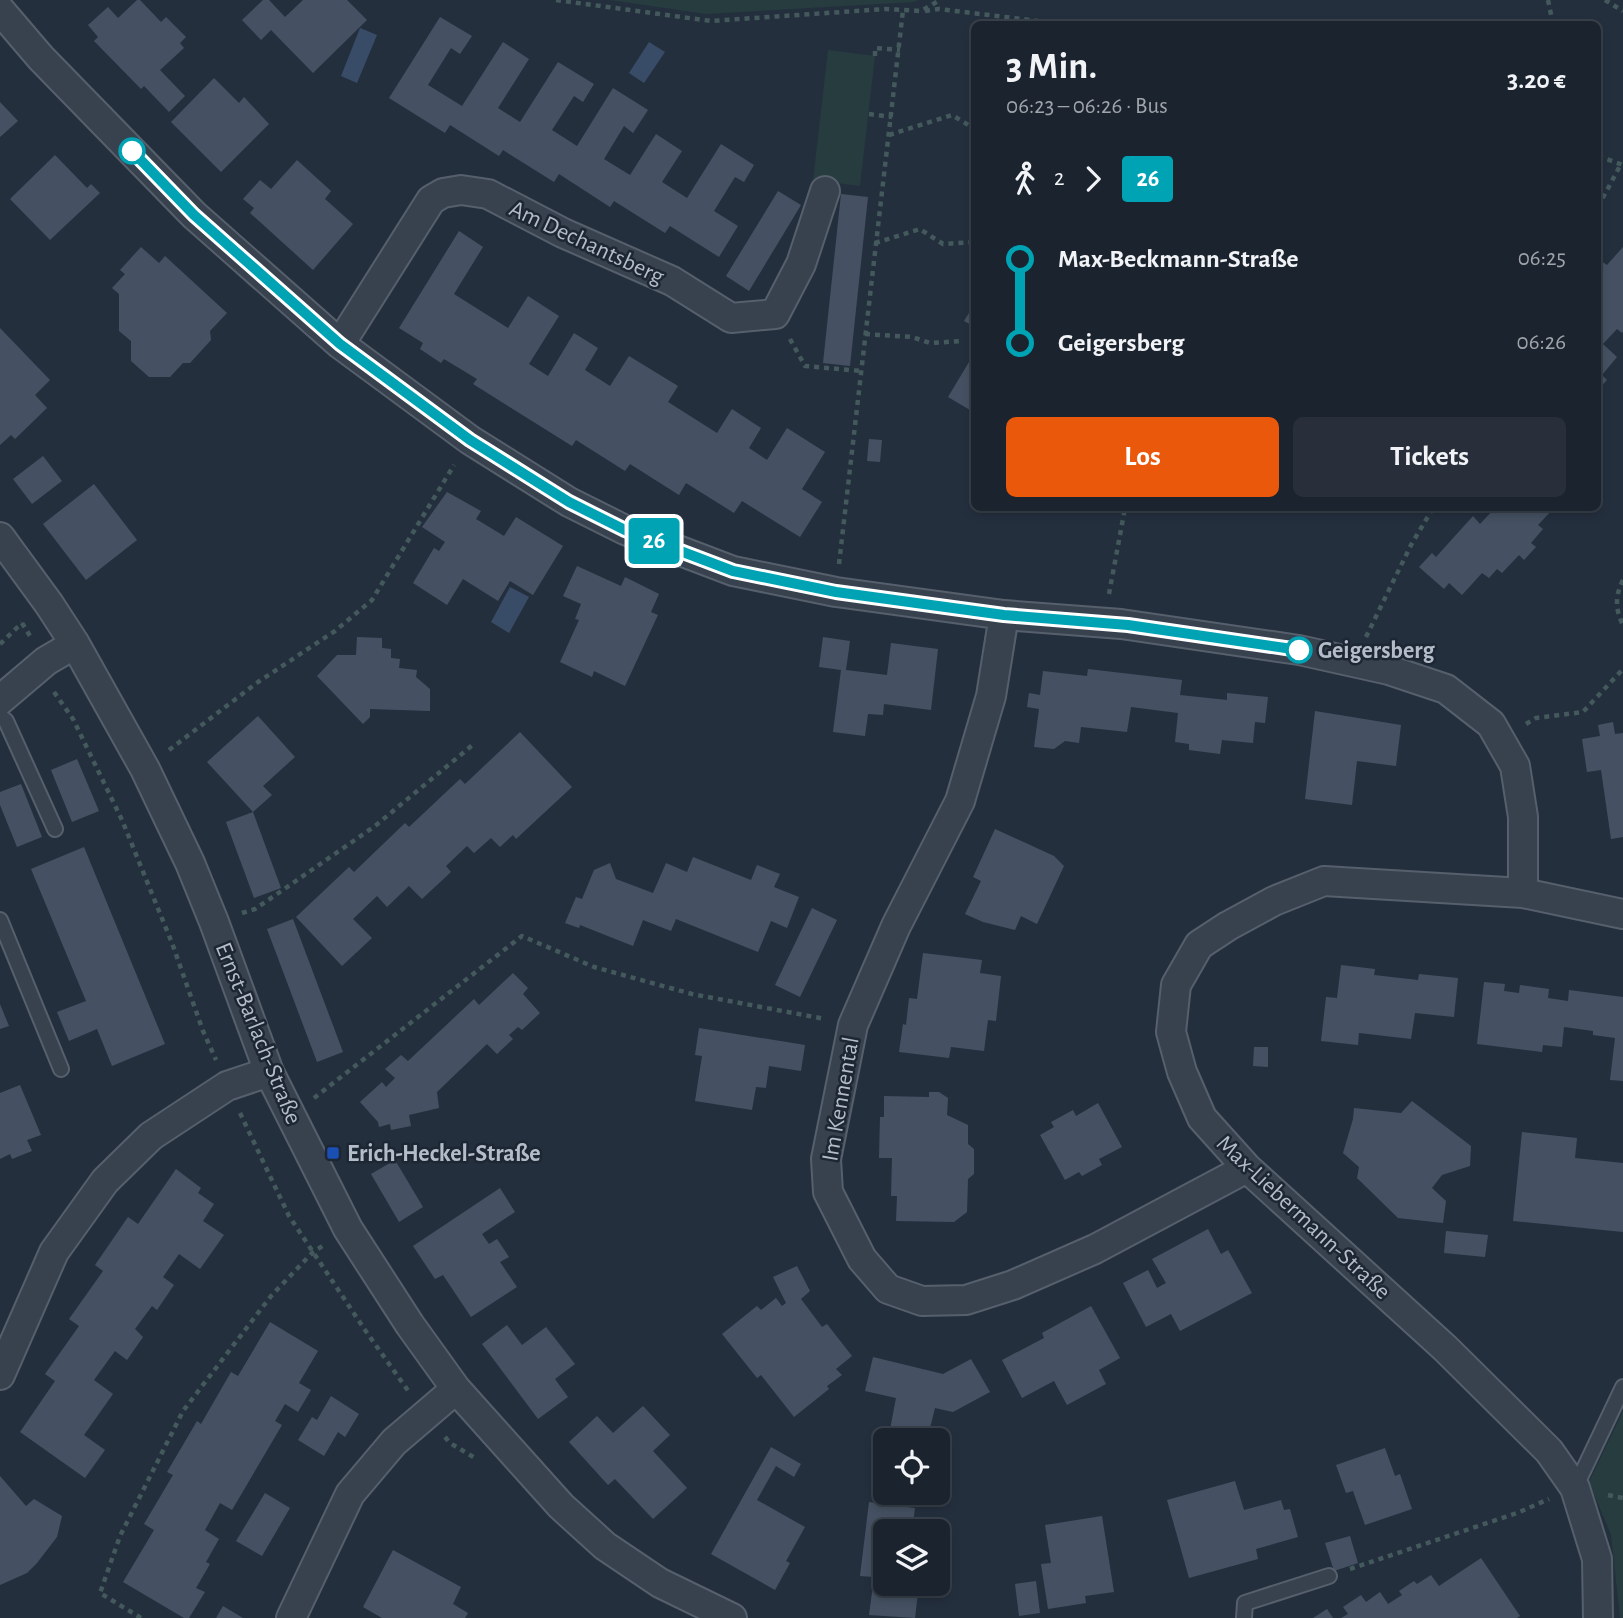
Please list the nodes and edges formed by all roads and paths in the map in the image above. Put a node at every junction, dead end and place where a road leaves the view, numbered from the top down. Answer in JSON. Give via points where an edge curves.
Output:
{"nodes":[{"id":1,"x":556,"y":0,"type":"edge"},
{"id":2,"x":940,"y":0,"type":"edge"},
{"id":3,"x":1548,"y":0,"type":"edge"},
{"id":4,"x":1605,"y":0,"type":"edge"},
{"id":5,"x":0,"y":10,"type":"edge"},
{"id":6,"x":903,"y":10,"type":"junction"},
{"id":7,"x":921,"y":11,"type":"junction"},
{"id":8,"x":1623,"y":11,"type":"edge"},
{"id":9,"x":1038,"y":21,"type":"edge"},
{"id":10,"x":1552,"y":21,"type":"edge"},
{"id":11,"x":900,"y":50,"type":"junction"},
{"id":12,"x":875,"y":56,"type":"dead end"},
{"id":13,"x":869,"y":114,"type":"dead end"},
{"id":14,"x":892,"y":117,"type":"junction"},
{"id":15,"x":971,"y":127,"type":"edge"},
{"id":16,"x":889,"y":135,"type":"junction"},
{"id":17,"x":1601,"y":157,"type":"edge"},
{"id":18,"x":1622,"y":165,"type":"edge"},
{"id":19,"x":825,"y":191,"type":"dead end"},
{"id":20,"x":1601,"y":202,"type":"edge"},
{"id":21,"x":971,"y":242,"type":"edge"},
{"id":22,"x":875,"y":243,"type":"junction"},
{"id":23,"x":775,"y":314,"type":"junction"},
{"id":24,"x":865,"y":334,"type":"junction"},
{"id":25,"x":963,"y":341,"type":"dead end"},
{"id":26,"x":340,"y":344,"type":"junction"},
{"id":27,"x":861,"y":371,"type":"junction"},
{"id":28,"x":470,"y":440,"type":"junction"},
{"id":29,"x":1124,"y":511,"type":"edge"},
{"id":30,"x":1431,"y":511,"type":"edge"},
{"id":31,"x":0,"y":537,"type":"edge"},
{"id":32,"x":1623,"y":580,"type":"edge"},
{"id":33,"x":836,"y":592,"type":"junction"},
{"id":34,"x":1004,"y":615,"type":"junction"},
{"id":35,"x":1104,"y":622,"type":"junction"},
{"id":36,"x":1623,"y":625,"type":"edge"},
{"id":37,"x":75,"y":644,"type":"junction"},
{"id":38,"x":1355,"y":662,"type":"junction"},
{"id":39,"x":1623,"y":668,"type":"edge"},
{"id":40,"x":0,"y":700,"type":"edge"},
{"id":41,"x":0,"y":716,"type":"edge"},
{"id":42,"x":1536,"y":718,"type":"dead end"},
{"id":43,"x":475,"y":743,"type":"dead end"},
{"id":44,"x":145,"y":769,"type":"junction"},
{"id":45,"x":55,"y":829,"type":"dead end"},
{"id":46,"x":1523,"y":893,"type":"junction"},
{"id":47,"x":1623,"y":914,"type":"edge"},
{"id":48,"x":0,"y":920,"type":"edge"},
{"id":49,"x":214,"y":922,"type":"junction"},
{"id":50,"x":792,"y":1011,"type":"dead end"},
{"id":51,"x":61,"y":1069,"type":"dead end"},
{"id":52,"x":269,"y":1072,"type":"junction"},
{"id":53,"x":314,"y":1098,"type":"dead end"},
{"id":54,"x":1247,"y":1168,"type":"junction"},
{"id":55,"x":348,"y":1229,"type":"junction"},
{"id":56,"x":0,"y":1375,"type":"edge"},
{"id":57,"x":1623,"y":1387,"type":"edge"},
{"id":58,"x":456,"y":1389,"type":"junction"},
{"id":59,"x":1575,"y":1488,"type":"junction"},
{"id":60,"x":1329,"y":1576,"type":"joint"},
{"id":61,"x":141,"y":1618,"type":"edge"},
{"id":62,"x":291,"y":1618,"type":"edge"},
{"id":63,"x":732,"y":1618,"type":"edge"},
{"id":64,"x":1244,"y":1618,"type":"edge"},
{"id":65,"x":1598,"y":1618,"type":"edge"}],
"edges":[{"from":1,"to":6,"type":"path","via":[[711,22]]},
{"from":2,"to":7,"type":"path"},
{"from":3,"to":10,"type":"path"},
{"from":4,"to":8,"type":"path"},
{"from":5,"to":26,"type":"street","via":[[194,215]]},
{"from":6,"to":7,"type":"path"},
{"from":6,"to":11,"type":"path"},
{"from":7,"to":9,"type":"path","via":[[939,9]]},
{"from":11,"to":12,"type":"path","via":[[875,48]]},
{"from":11,"to":14,"type":"path"},
{"from":13,"to":14,"type":"path"},
{"from":14,"to":16,"type":"path"},
{"from":15,"to":16,"type":"path","via":[[953,115]]},
{"from":16,"to":22,"type":"path"},
{"from":17,"to":18,"type":"path"},
{"from":18,"to":20,"type":"path"},
{"from":19,"to":23,"type":"street","via":[[801,264]]},
{"from":21,"to":22,"type":"path","via":[[943,244],[920,229]]},
{"from":22,"to":24,"type":"path"},
{"from":23,"to":26,"type":"street","name":"Am Dechantsberg","via":[[731,318],[672,281],[488,194],[461,190],[431,200]]},
{"from":23,"to":27,"type":"path","via":[[805,366]]},
{"from":24,"to":25,"type":"path","via":[[930,343]]},
{"from":24,"to":27,"type":"path"},
{"from":26,"to":28,"type":"street"},
{"from":27,"to":33,"type":"path"},
{"from":28,"to":33,"type":"street","via":[[569,502],[625,530],[733,571]]},
{"from":28,"to":44,"type":"path","via":[[372,600]]},
{"from":29,"to":35,"type":"path"},
{"from":30,"to":38,"type":"path"},
{"from":31,"to":37,"type":"street","name":"Ernst-Barlach-Straße"},
{"from":32,"to":36,"type":"path","via":[[1616,605]]},
{"from":33,"to":34,"type":"street"},
{"from":34,"to":35,"type":"street"},
{"from":34,"to":54,"type":"street","name":"Im Kennental","via":[[991,696],[960,801],[896,926],[853,1025],[826,1159],[828,1192],[862,1259],[888,1289],[922,1301],[966,1300],[1095,1249]]},
{"from":35,"to":38,"type":"street"},
{"from":37,"to":40,"type":"street","via":[[46,661]]},
{"from":37,"to":44,"type":"street","name":"Ernst-Barlach-Straße"},
{"from":38,"to":46,"type":"street","via":[[1446,689],[1491,724],[1515,766],[1523,817]]},
{"from":39,"to":42,"type":"path","via":[[1583,712]]},
{"from":41,"to":45,"type":"lane"},
{"from":43,"to":49,"type":"path","via":[[375,826],[280,892],[255,909]]},
{"from":44,"to":49,"type":"street","name":"Ernst-Barlach-Straße"},
{"from":46,"to":47,"type":"street","name":"Max-Liebermann-Straße"},
{"from":46,"to":54,"type":"street","name":"Max-Liebermann-Straße","via":[[1324,881],[1274,901],[1199,945],[1176,985],[1171,1032],[1202,1118]]},
{"from":48,"to":51,"type":"lane"},
{"from":49,"to":52,"type":"street","name":"Ernst-Barlach-Straße"},
{"from":50,"to":53,"type":"path","via":[[692,995],[594,967],[522,936]]},
{"from":52,"to":55,"type":"street","name":"Ernst-Barlach-Straße"},
{"from":52,"to":56,"type":"street","via":[[228,1086],[151,1136],[105,1181],[54,1252]]},
{"from":54,"to":59,"type":"street","name":"Max-Liebermann-Straße","via":[[1445,1348],[1549,1451]]},
{"from":55,"to":58,"type":"street","name":"Ernst-Barlach-Straße"},
{"from":55,"to":61,"type":"path","via":[[313,1252],[271,1296],[183,1410],[120,1536],[100,1593]]},
{"from":57,"to":59,"type":"lane"},
{"from":58,"to":62,"type":"street","via":[[394,1442],[350,1494]]},
{"from":58,"to":63,"type":"street","name":"Ernst-Barlach-Straße","via":[[561,1506],[605,1546],[660,1583]]},
{"from":59,"to":60,"type":"path","via":[[1517,1513]]},
{"from":59,"to":65,"type":"street","name":"Max-Liebermann-Straße","via":[[1597,1559]]},
{"from":60,"to":64,"type":"lane","via":[[1245,1603]]}]}
